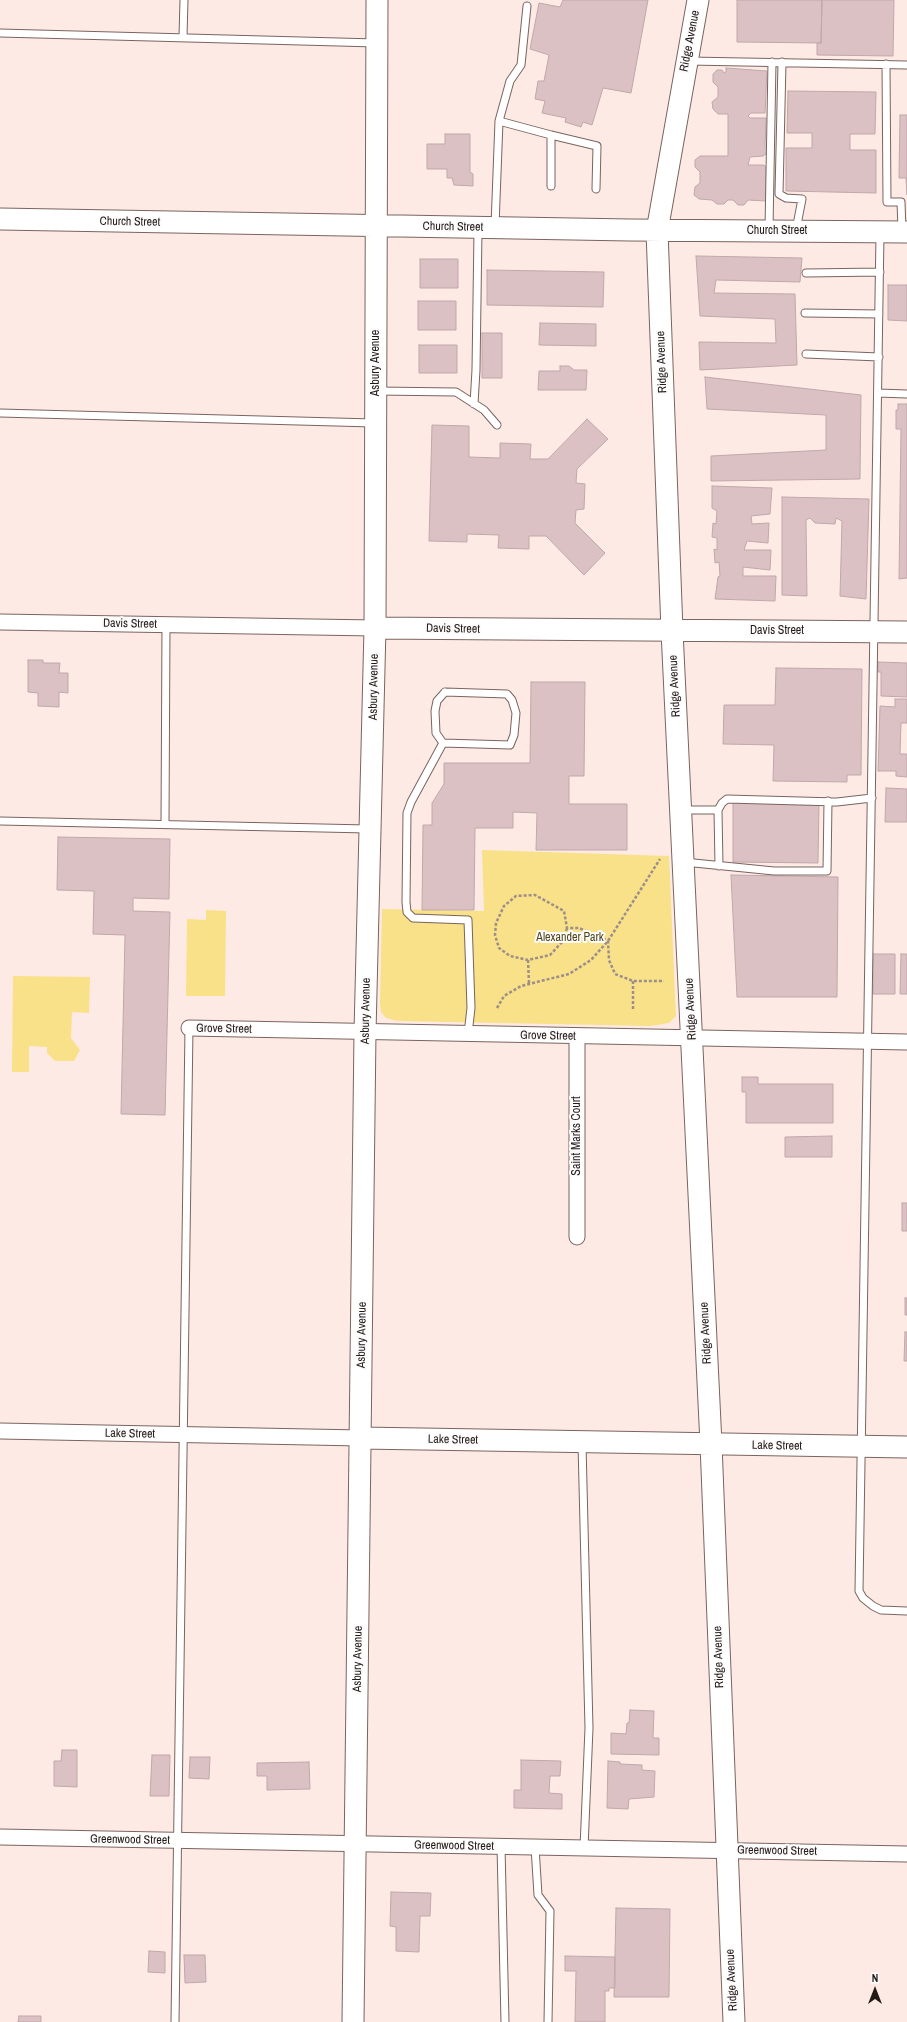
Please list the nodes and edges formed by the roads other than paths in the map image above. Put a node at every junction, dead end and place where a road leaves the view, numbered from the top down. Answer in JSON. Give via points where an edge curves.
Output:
{"nodes":[{"id":1,"x":184,"y":0,"type":"edge"},
{"id":2,"x":378,"y":0,"type":"edge"},
{"id":3,"x":698,"y":0,"type":"edge"},
{"id":4,"x":527,"y":6,"type":"dead end"},
{"id":5,"x":0,"y":33,"type":"edge"},
{"id":6,"x":183,"y":37,"type":"junction"},
{"id":7,"x":377,"y":42,"type":"junction"},
{"id":8,"x":686,"y":60,"type":"junction"},
{"id":9,"x":772,"y":62,"type":"junction"},
{"id":10,"x":782,"y":62,"type":"junction"},
{"id":11,"x":886,"y":64,"type":"junction"},
{"id":12,"x":907,"y":65,"type":"edge"},
{"id":13,"x":499,"y":121,"type":"junction"},
{"id":14,"x":551,"y":135,"type":"junction"},
{"id":15,"x":551,"y":186,"type":"dead end"},
{"id":16,"x":596,"y":189,"type":"dead end"},
{"id":17,"x":0,"y":219,"type":"edge"},
{"id":18,"x":376,"y":226,"type":"junction"},
{"id":19,"x":487,"y":228,"type":"junction"},
{"id":20,"x":657,"y":231,"type":"junction"},
{"id":21,"x":769,"y":232,"type":"junction"},
{"id":22,"x":796,"y":232,"type":"junction"},
{"id":23,"x":880,"y":232,"type":"junction"},
{"id":24,"x":904,"y":232,"type":"edge"},
{"id":25,"x":880,"y":272,"type":"junction"},
{"id":26,"x":806,"y":274,"type":"dead end"},
{"id":27,"x":805,"y":313,"type":"dead end"},
{"id":28,"x":879,"y":314,"type":"junction"},
{"id":29,"x":806,"y":354,"type":"dead end"},
{"id":30,"x":879,"y":358,"type":"junction"},
{"id":31,"x":376,"y":391,"type":"junction"},
{"id":32,"x":878,"y":393,"type":"junction"},
{"id":33,"x":907,"y":394,"type":"edge"},
{"id":34,"x":474,"y":404,"type":"junction"},
{"id":35,"x":0,"y":413,"type":"edge"},
{"id":36,"x":375,"y":423,"type":"junction"},
{"id":37,"x":497,"y":425,"type":"dead end"},
{"id":38,"x":0,"y":622,"type":"edge"},
{"id":39,"x":166,"y":625,"type":"junction"},
{"id":40,"x":375,"y":628,"type":"junction"},
{"id":41,"x":672,"y":631,"type":"junction"},
{"id":42,"x":875,"y":632,"type":"junction"},
{"id":43,"x":907,"y":632,"type":"edge"},
{"id":44,"x":443,"y":744,"type":"junction"},
{"id":45,"x":872,"y":798,"type":"junction"},
{"id":46,"x":828,"y":801,"type":"junction"},
{"id":47,"x":682,"y":810,"type":"junction"},
{"id":48,"x":718,"y":810,"type":"junction"},
{"id":49,"x":0,"y":821,"type":"edge"},
{"id":50,"x":165,"y":824,"type":"junction"},
{"id":51,"x":371,"y":829,"type":"junction"},
{"id":52,"x":684,"y":862,"type":"junction"},
{"id":53,"x":719,"y":866,"type":"junction"},
{"id":54,"x":189,"y":1028,"type":"joint"},
{"id":55,"x":365,"y":1032,"type":"junction"},
{"id":56,"x":468,"y":1034,"type":"junction"},
{"id":57,"x":577,"y":1036,"type":"junction"},
{"id":58,"x":693,"y":1038,"type":"junction"},
{"id":59,"x":869,"y":1041,"type":"junction"},
{"id":60,"x":907,"y":1042,"type":"edge"},
{"id":61,"x":577,"y":1237,"type":"dead end"},
{"id":62,"x":0,"y":1431,"type":"edge"},
{"id":63,"x":182,"y":1435,"type":"junction"},
{"id":64,"x":361,"y":1438,"type":"junction"},
{"id":65,"x":582,"y":1442,"type":"junction"},
{"id":66,"x":711,"y":1444,"type":"junction"},
{"id":67,"x":861,"y":1447,"type":"junction"},
{"id":68,"x":907,"y":1447,"type":"edge"},
{"id":69,"x":907,"y":1611,"type":"edge"},
{"id":70,"x":0,"y":1838,"type":"edge"},
{"id":71,"x":178,"y":1840,"type":"junction"},
{"id":72,"x":356,"y":1844,"type":"junction"},
{"id":73,"x":501,"y":1846,"type":"junction"},
{"id":74,"x":535,"y":1847,"type":"junction"},
{"id":75,"x":584,"y":1848,"type":"junction"},
{"id":76,"x":726,"y":1851,"type":"junction"},
{"id":77,"x":907,"y":1854,"type":"edge"},
{"id":78,"x":175,"y":2022,"type":"edge"},
{"id":79,"x":353,"y":2022,"type":"edge"},
{"id":80,"x":505,"y":2022,"type":"edge"},
{"id":81,"x":548,"y":2022,"type":"edge"},
{"id":82,"x":734,"y":2022,"type":"edge"}],
"edges":[{"from":1,"to":6,"type":"lane"},
{"from":2,"to":7,"type":"main road","name":"Asbury Avenue"},
{"from":3,"to":8,"type":"main road","name":"Ridge Avenue"},
{"from":4,"to":13,"type":"lane","via":[[521,65],[510,81]]},
{"from":5,"to":6,"type":"lane"},
{"from":6,"to":7,"type":"lane"},
{"from":7,"to":18,"type":"main road","name":"Asbury Avenue"},
{"from":8,"to":9,"type":"lane"},
{"from":8,"to":20,"type":"main road","name":"Ridge Avenue"},
{"from":9,"to":10,"type":"lane"},
{"from":9,"to":21,"type":"lane"},
{"from":10,"to":11,"type":"lane"},
{"from":10,"to":22,"type":"lane","via":[[779,194],[786,198],[802,199]]},
{"from":11,"to":12,"type":"lane"},
{"from":11,"to":24,"type":"lane","via":[[887,202],[901,202]]},
{"from":13,"to":14,"type":"lane"},
{"from":13,"to":19,"type":"lane"},
{"from":14,"to":15,"type":"lane"},
{"from":14,"to":16,"type":"lane","via":[[597,146]]},
{"from":17,"to":18,"type":"main road","name":"Church Street"},
{"from":18,"to":19,"type":"main road","name":"Church Street"},
{"from":18,"to":31,"type":"main road","name":"Asbury Avenue"},
{"from":19,"to":20,"type":"main road","name":"Church Street"},
{"from":19,"to":34,"type":"lane"},
{"from":20,"to":21,"type":"main road","name":"Church Street"},
{"from":20,"to":41,"type":"main road","name":"Ridge Avenue"},
{"from":21,"to":22,"type":"main road","name":"Church Street"},
{"from":22,"to":23,"type":"main road","name":"Church Street"},
{"from":23,"to":24,"type":"main road","name":"Church Street"},
{"from":23,"to":25,"type":"lane"},
{"from":25,"to":26,"type":"lane"},
{"from":25,"to":28,"type":"lane"},
{"from":27,"to":28,"type":"lane"},
{"from":28,"to":30,"type":"lane"},
{"from":29,"to":30,"type":"lane"},
{"from":30,"to":32,"type":"lane"},
{"from":31,"to":34,"type":"lane","via":[[456,392]]},
{"from":31,"to":36,"type":"main road","name":"Asbury Avenue"},
{"from":32,"to":33,"type":"lane"},
{"from":32,"to":42,"type":"lane"},
{"from":34,"to":37,"type":"lane","via":[[484,410]]},
{"from":35,"to":36,"type":"lane"},
{"from":36,"to":40,"type":"main road","name":"Asbury Avenue"},
{"from":38,"to":39,"type":"street","name":"Davis Street"},
{"from":39,"to":40,"type":"street","name":"Davis Street"},
{"from":39,"to":50,"type":"lane"},
{"from":40,"to":41,"type":"main road","name":"Davis Street"},
{"from":40,"to":51,"type":"main road","name":"Asbury Avenue"},
{"from":41,"to":42,"type":"main road","name":"Davis Street"},
{"from":41,"to":47,"type":"main road","name":"Ridge Avenue"},
{"from":42,"to":43,"type":"main road","name":"Davis Street"},
{"from":42,"to":45,"type":"lane"},
{"from":44,"to":44,"type":"lane","via":[[510,745],[516,725],[512,700],[507,694],[445,692],[437,701],[435,711],[436,733]]},
{"from":44,"to":56,"type":"lane","via":[[407,813],[406,902],[407,912],[413,918],[468,920],[471,1008]]},
{"from":45,"to":46,"type":"lane"},
{"from":45,"to":59,"type":"lane"},
{"from":46,"to":48,"type":"lane","via":[[727,800]]},
{"from":46,"to":53,"type":"lane","via":[[827,871],[774,871]]},
{"from":47,"to":48,"type":"lane"},
{"from":47,"to":52,"type":"main road","name":"Ridge Avenue"},
{"from":48,"to":53,"type":"lane"},
{"from":49,"to":50,"type":"lane"},
{"from":50,"to":51,"type":"lane"},
{"from":51,"to":55,"type":"main road","name":"Asbury Avenue"},
{"from":52,"to":53,"type":"lane"},
{"from":52,"to":58,"type":"main road","name":"Ridge Avenue"},
{"from":54,"to":55,"type":"street","name":"Grove Street"},
{"from":54,"to":63,"type":"lane"},
{"from":55,"to":56,"type":"street","name":"Grove Street"},
{"from":55,"to":64,"type":"main road","name":"Asbury Avenue"},
{"from":56,"to":57,"type":"street","name":"Grove Street"},
{"from":57,"to":58,"type":"street","name":"Grove Street"},
{"from":57,"to":61,"type":"street","name":"Saint Marks Court"},
{"from":58,"to":59,"type":"street","name":"Grove Street"},
{"from":58,"to":66,"type":"main road","name":"Ridge Avenue"},
{"from":59,"to":60,"type":"street","name":"Grove Street"},
{"from":59,"to":67,"type":"lane"},
{"from":62,"to":63,"type":"street","name":"Lake Street"},
{"from":63,"to":64,"type":"street","name":"Lake Street"},
{"from":63,"to":71,"type":"lane"},
{"from":64,"to":65,"type":"main road","name":"Lake Street"},
{"from":64,"to":72,"type":"main road","name":"Asbury Avenue"},
{"from":65,"to":66,"type":"main road","name":"Lake Street"},
{"from":65,"to":75,"type":"lane","via":[[589,1728]]},
{"from":66,"to":67,"type":"main road","name":"Lake Street"},
{"from":66,"to":76,"type":"main road","name":"Ridge Avenue"},
{"from":67,"to":68,"type":"main road","name":"Lake Street"},
{"from":67,"to":69,"type":"lane","via":[[860,1590],[863,1598],[881,1610]]},
{"from":70,"to":71,"type":"street","name":"Greenwood Street"},
{"from":71,"to":72,"type":"street","name":"Greenwood Street"},
{"from":71,"to":78,"type":"lane"},
{"from":72,"to":73,"type":"street","name":"Greenwood Street"},
{"from":72,"to":79,"type":"main road","name":"Asbury Avenue"},
{"from":73,"to":74,"type":"street","name":"Greenwood Street"},
{"from":73,"to":80,"type":"lane"},
{"from":74,"to":75,"type":"street","name":"Greenwood Street"},
{"from":74,"to":81,"type":"lane","via":[[538,1895],[550,1911]]},
{"from":75,"to":76,"type":"street","name":"Greenwood Street"},
{"from":76,"to":77,"type":"street","name":"Greenwood Street"},
{"from":76,"to":82,"type":"main road","name":"Ridge Avenue"}]}
